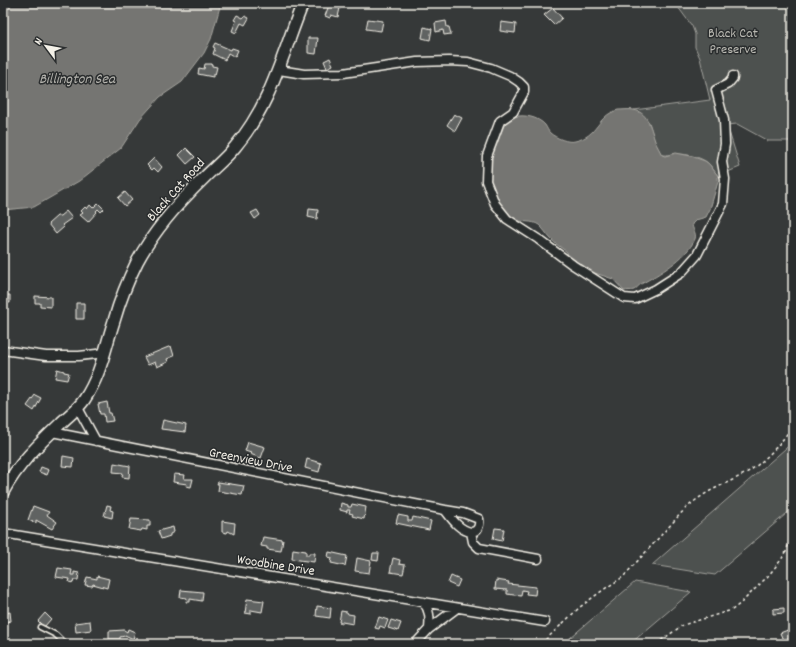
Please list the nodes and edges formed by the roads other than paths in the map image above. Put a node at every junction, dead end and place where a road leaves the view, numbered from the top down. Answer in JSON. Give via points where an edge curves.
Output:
{"nodes":[{"id":1,"x":303,"y":3,"type":"edge"},
{"id":2,"x":279,"y":70,"type":"junction"},
{"id":3,"x":733,"y":76,"type":"dead end"},
{"id":4,"x":3,"y":350,"type":"edge"},
{"id":5,"x":105,"y":353,"type":"junction"},
{"id":6,"x":78,"y":408,"type":"junction"},
{"id":7,"x":52,"y":432,"type":"junction"},
{"id":8,"x":96,"y":441,"type":"junction"},
{"id":9,"x":3,"y":492,"type":"edge"},
{"id":10,"x":445,"y":510,"type":"junction"},
{"id":11,"x":471,"y":532,"type":"junction"},
{"id":12,"x":3,"y":533,"type":"edge"},
{"id":13,"x":538,"y":559,"type":"dead end"},
{"id":14,"x":423,"y":602,"type":"junction"},
{"id":15,"x":457,"y":608,"type":"junction"},
{"id":16,"x":544,"y":622,"type":"dead end"},
{"id":17,"x":40,"y":627,"type":"dead end"},
{"id":18,"x":429,"y":629,"type":"junction"},
{"id":19,"x":65,"y":644,"type":"edge"},
{"id":20,"x":415,"y":644,"type":"edge"}],
"edges":[{"from":1,"to":2,"type":"street","name":"Black Cat Road"},
{"from":2,"to":3,"type":"street","via":[[304,74],[343,73],[417,62],[449,61],[468,62],[510,76],[524,87],[524,92],[513,112],[500,121],[487,156],[486,181],[495,204],[507,219],[573,265],[624,298],[635,299],[656,289],[685,268],[697,255],[723,204],[724,120],[716,90],[728,84]]},
{"from":2,"to":5,"type":"street","name":"Black Cat Road","via":[[269,94],[235,148],[180,203],[144,251],[121,297]]},
{"from":4,"to":5,"type":"street","via":[[46,356]]},
{"from":5,"to":6,"type":"street","name":"Black Cat Road","via":[[92,388]]},
{"from":6,"to":7,"type":"street","name":"Black Cat Road"},
{"from":6,"to":8,"type":"street"},
{"from":7,"to":8,"type":"street","name":"Greenview Drive"},
{"from":7,"to":9,"type":"street","name":"Black Cat Road","via":[[24,460]]},
{"from":8,"to":10,"type":"street","name":"Greenview Drive"},
{"from":10,"to":11,"type":"street","via":[[461,529]]},
{"from":10,"to":11,"type":"street","name":"Greenview Drive","via":[[479,518],[479,527]]},
{"from":11,"to":13,"type":"street","via":[[473,542],[479,548]]},
{"from":12,"to":14,"type":"street","name":"Woodbine Drive"},
{"from":14,"to":15,"type":"street","name":"Woodbine Drive"},
{"from":14,"to":18,"type":"street","via":[[429,612]]},
{"from":15,"to":16,"type":"street","name":"Woodbine Drive"},
{"from":15,"to":18,"type":"street"},
{"from":17,"to":19,"type":"lane","via":[[56,635]]},
{"from":18,"to":20,"type":"street"}]}
